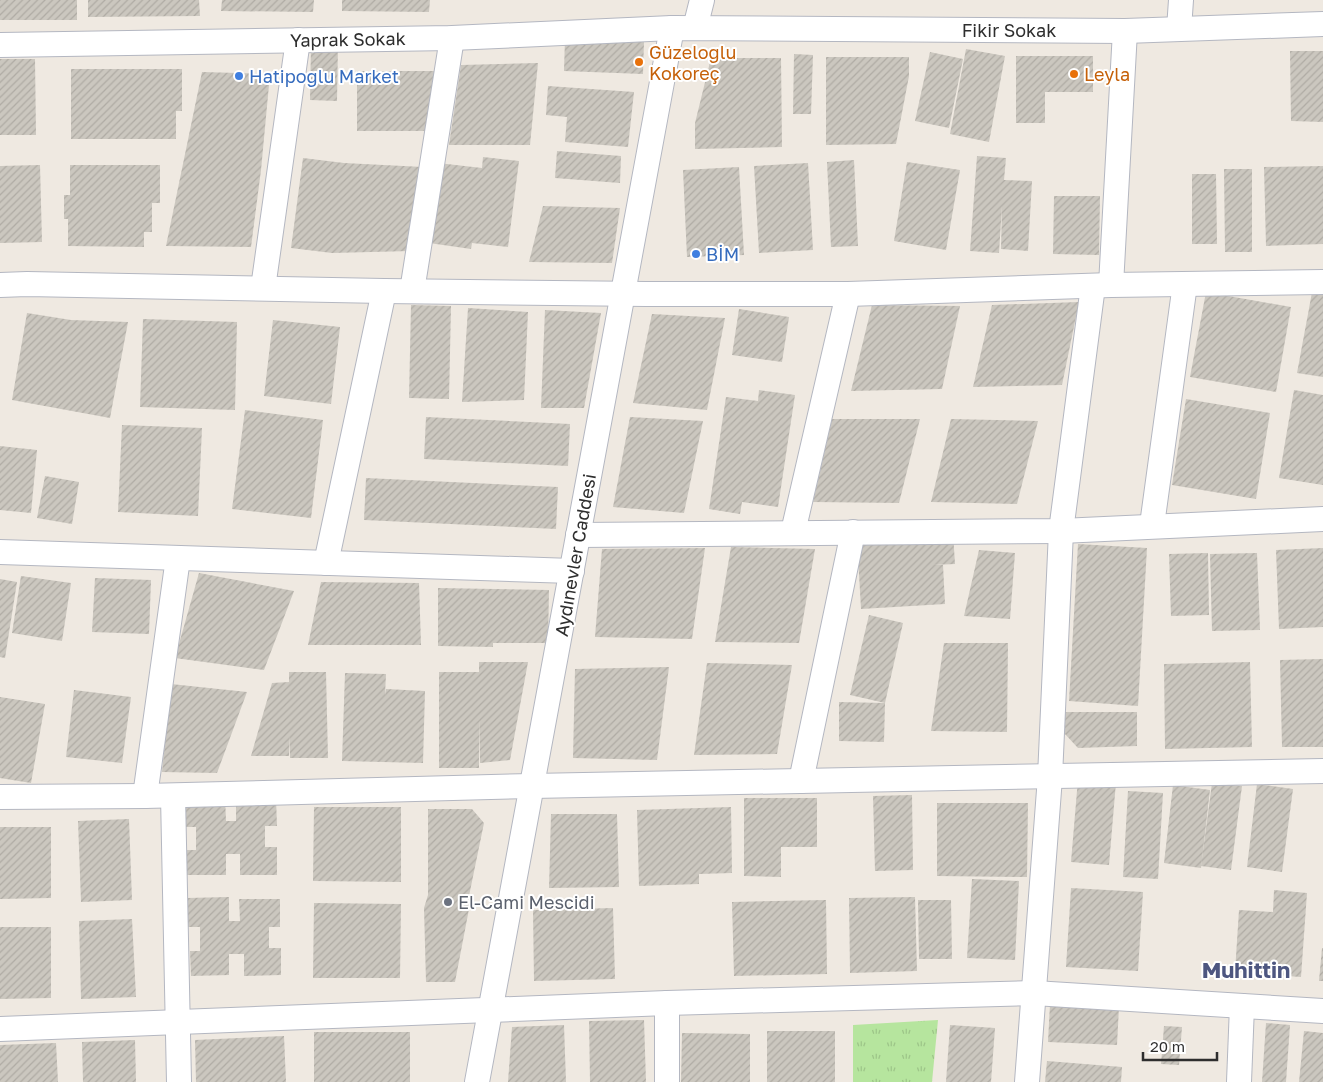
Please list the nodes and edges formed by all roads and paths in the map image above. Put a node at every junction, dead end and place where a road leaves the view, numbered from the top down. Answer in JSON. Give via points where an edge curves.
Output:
{"nodes":[{"id":1,"x":702,"y":0,"type":"edge"},
{"id":2,"x":1181,"y":0,"type":"edge"},
{"id":3,"x":1323,"y":24,"type":"edge"},
{"id":4,"x":672,"y":28,"type":"junction"},
{"id":5,"x":695,"y":28,"type":"junction"},
{"id":6,"x":1179,"y":29,"type":"junction"},
{"id":7,"x":1125,"y":31,"type":"junction"},
{"id":8,"x":452,"y":38,"type":"junction"},
{"id":9,"x":298,"y":40,"type":"junction"},
{"id":10,"x":0,"y":45,"type":"edge"},
{"id":11,"x":1323,"y":282,"type":"edge"},
{"id":12,"x":1185,"y":284,"type":"junction"},
{"id":13,"x":0,"y":285,"type":"edge"},
{"id":14,"x":1102,"y":286,"type":"junction"},
{"id":15,"x":263,"y":288,"type":"junction"},
{"id":16,"x":384,"y":291,"type":"junction"},
{"id":17,"x":412,"y":291,"type":"junction"},
{"id":18,"x":623,"y":293,"type":"junction"},
{"id":19,"x":848,"y":294,"type":"junction"},
{"id":20,"x":1323,"y":519,"type":"edge"},
{"id":21,"x":1152,"y":526,"type":"junction"},
{"id":22,"x":1061,"y":531,"type":"junction"},
{"id":23,"x":793,"y":532,"type":"junction"},
{"id":24,"x":853,"y":532,"type":"junction"},
{"id":25,"x":578,"y":534,"type":"junction"},
{"id":26,"x":0,"y":552,"type":"edge"},
{"id":27,"x":178,"y":558,"type":"junction"},
{"id":28,"x":326,"y":563,"type":"junction"},
{"id":29,"x":572,"y":571,"type":"junction"},
{"id":30,"x":1323,"y":771,"type":"edge"},
{"id":31,"x":1050,"y":777,"type":"junction"},
{"id":32,"x":801,"y":781,"type":"junction"},
{"id":33,"x":532,"y":786,"type":"junction"},
{"id":34,"x":145,"y":796,"type":"junction"},
{"id":35,"x":173,"y":796,"type":"junction"},
{"id":36,"x":0,"y":797,"type":"edge"},
{"id":37,"x":1034,"y":993,"type":"junction"},
{"id":38,"x":667,"y":1003,"type":"junction"},
{"id":39,"x":1242,"y":1006,"type":"junction"},
{"id":40,"x":491,"y":1009,"type":"junction"},
{"id":41,"x":1323,"y":1011,"type":"edge"},
{"id":42,"x":178,"y":1021,"type":"junction"},
{"id":43,"x":0,"y":1028,"type":"edge"},
{"id":44,"x":179,"y":1082,"type":"edge"},
{"id":45,"x":477,"y":1082,"type":"edge"},
{"id":46,"x":667,"y":1082,"type":"edge"},
{"id":47,"x":1027,"y":1082,"type":"edge"},
{"id":48,"x":1239,"y":1082,"type":"edge"}],
"edges":[{"from":1,"to":5,"type":"street"},
{"from":2,"to":6,"type":"street"},
{"from":3,"to":6,"type":"street","name":"Fikir Sokak"},
{"from":4,"to":5,"type":"street","name":"Yaprak Sokak"},
{"from":4,"to":8,"type":"street","name":"Yaprak Sokak"},
{"from":4,"to":18,"type":"street","name":"Aydınevler Caddesi"},
{"from":5,"to":7,"type":"street","name":"Fikir Sokak"},
{"from":6,"to":7,"type":"street","name":"Fikir Sokak"},
{"from":7,"to":14,"type":"street"},
{"from":8,"to":9,"type":"street","name":"Yaprak Sokak"},
{"from":8,"to":17,"type":"street"},
{"from":9,"to":10,"type":"street","name":"Yaprak Sokak"},
{"from":9,"to":15,"type":"street"},
{"from":11,"to":12,"type":"street"},
{"from":12,"to":14,"type":"street"},
{"from":12,"to":21,"type":"street"},
{"from":13,"to":15,"type":"street"},
{"from":14,"to":19,"type":"street"},
{"from":14,"to":22,"type":"street"},
{"from":15,"to":16,"type":"street"},
{"from":16,"to":17,"type":"street"},
{"from":16,"to":28,"type":"street"},
{"from":17,"to":18,"type":"street"},
{"from":18,"to":19,"type":"street"},
{"from":18,"to":25,"type":"street","name":"Aydınevler Caddesi"},
{"from":19,"to":23,"type":"street"},
{"from":20,"to":21,"type":"street"},
{"from":21,"to":22,"type":"street"},
{"from":22,"to":24,"type":"street"},
{"from":22,"to":31,"type":"street"},
{"from":23,"to":24,"type":"street"},
{"from":23,"to":25,"type":"street"},
{"from":24,"to":32,"type":"street"},
{"from":25,"to":29,"type":"street","name":"Aydınevler Caddesi"},
{"from":26,"to":27,"type":"street"},
{"from":27,"to":28,"type":"street"},
{"from":27,"to":34,"type":"street"},
{"from":28,"to":29,"type":"street"},
{"from":29,"to":33,"type":"street","name":"Aydınevler Caddesi"},
{"from":30,"to":31,"type":"street"},
{"from":31,"to":32,"type":"street"},
{"from":31,"to":37,"type":"street"},
{"from":32,"to":33,"type":"street"},
{"from":33,"to":35,"type":"street"},
{"from":33,"to":40,"type":"street","name":"Aydınevler Caddesi"},
{"from":34,"to":35,"type":"street"},
{"from":34,"to":36,"type":"street"},
{"from":35,"to":42,"type":"street"},
{"from":37,"to":38,"type":"street"},
{"from":37,"to":39,"type":"street"},
{"from":37,"to":47,"type":"street"},
{"from":38,"to":40,"type":"street"},
{"from":38,"to":46,"type":"street"},
{"from":39,"to":41,"type":"street"},
{"from":39,"to":48,"type":"street"},
{"from":40,"to":42,"type":"street"},
{"from":40,"to":45,"type":"street","name":"Aydınevler Caddesi"},
{"from":42,"to":43,"type":"street"},
{"from":42,"to":44,"type":"street"}]}
